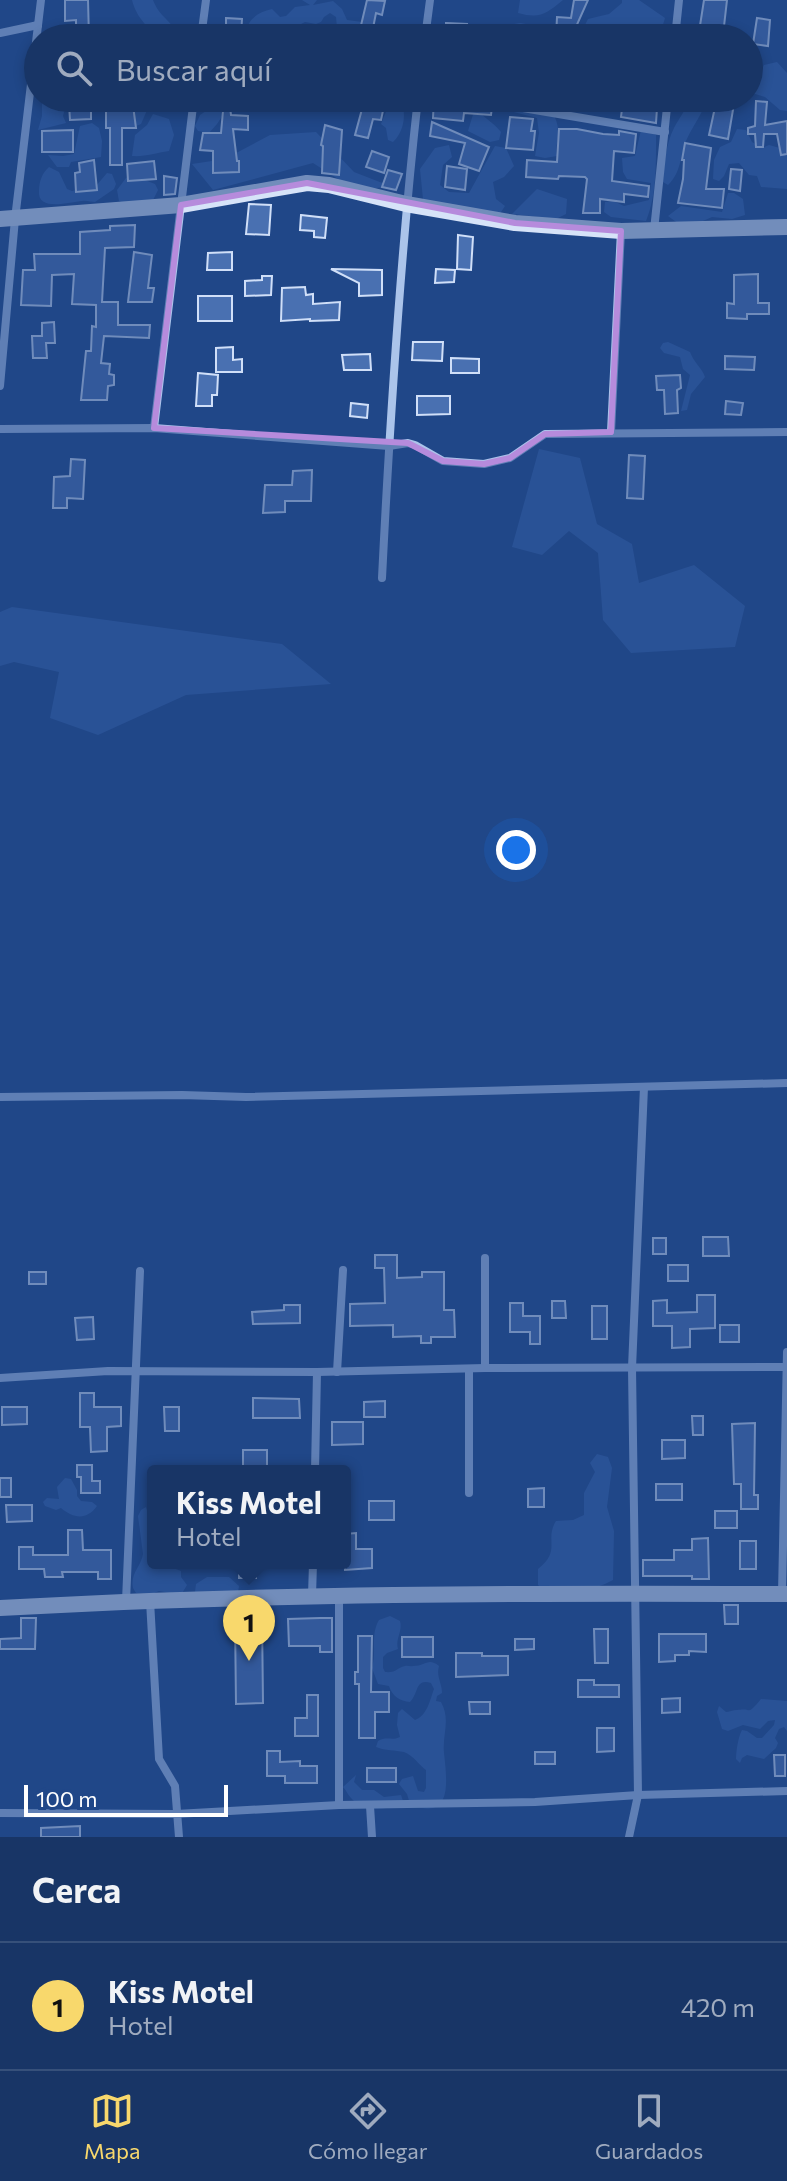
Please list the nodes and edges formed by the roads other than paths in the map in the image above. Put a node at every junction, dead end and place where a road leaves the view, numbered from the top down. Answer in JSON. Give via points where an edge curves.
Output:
{"nodes":[{"id":1,"x":41,"y":0,"type":"edge"},
{"id":2,"x":206,"y":0,"type":"edge"},
{"id":3,"x":430,"y":0,"type":"edge"},
{"id":4,"x":679,"y":0,"type":"edge"},
{"id":5,"x":38,"y":24,"type":"edge"},
{"id":6,"x":203,"y":24,"type":"edge"},
{"id":7,"x":427,"y":24,"type":"edge"},
{"id":8,"x":676,"y":24,"type":"edge"},
{"id":9,"x":24,"y":28,"type":"edge"},
{"id":10,"x":0,"y":33,"type":"edge"},
{"id":11,"x":24,"y":112,"type":"edge"},
{"id":12,"x":192,"y":112,"type":"edge"},
{"id":13,"x":416,"y":112,"type":"edge"},
{"id":14,"x":547,"y":112,"type":"edge"},
{"id":15,"x":667,"y":112,"type":"edge"},
{"id":16,"x":665,"y":132,"type":"junction"},
{"id":17,"x":406,"y":204,"type":"junction"},
{"id":18,"x":181,"y":205,"type":"junction"},
{"id":19,"x":7,"y":219,"type":"edge"},
{"id":20,"x":787,"y":227,"type":"edge"},
{"id":21,"x":621,"y":231,"type":"junction"},
{"id":22,"x":653,"y":231,"type":"junction"},
{"id":23,"x":0,"y":386,"type":"edge"},
{"id":24,"x":154,"y":428,"type":"junction"},
{"id":25,"x":0,"y":429,"type":"edge"},
{"id":26,"x":611,"y":432,"type":"junction"},
{"id":27,"x":787,"y":432,"type":"edge"},
{"id":28,"x":389,"y":446,"type":"junction"},
{"id":29,"x":382,"y":578,"type":"dead end"},
{"id":30,"x":787,"y":1083,"type":"edge"},
{"id":31,"x":644,"y":1087,"type":"junction"},
{"id":32,"x":0,"y":1097,"type":"edge"},
{"id":33,"x":485,"y":1258,"type":"dead end"},
{"id":34,"x":343,"y":1270,"type":"dead end"},
{"id":35,"x":140,"y":1271,"type":"dead end"},
{"id":36,"x":787,"y":1352,"type":"edge"},
{"id":37,"x":787,"y":1367,"type":"edge"},
{"id":38,"x":485,"y":1368,"type":"junction"},
{"id":39,"x":632,"y":1368,"type":"junction"},
{"id":40,"x":469,"y":1369,"type":"junction"},
{"id":41,"x":134,"y":1371,"type":"junction"},
{"id":42,"x":317,"y":1372,"type":"junction"},
{"id":43,"x":337,"y":1372,"type":"junction"},
{"id":44,"x":0,"y":1378,"type":"edge"},
{"id":45,"x":315,"y":1465,"type":"edge"},
{"id":46,"x":469,"y":1493,"type":"dead end"},
{"id":47,"x":313,"y":1569,"type":"edge"},
{"id":48,"x":636,"y":1594,"type":"junction"},
{"id":49,"x":784,"y":1594,"type":"edge"},
{"id":50,"x":312,"y":1595,"type":"junction"},
{"id":51,"x":339,"y":1595,"type":"junction"},
{"id":52,"x":150,"y":1600,"type":"junction"},
{"id":53,"x":126,"y":1601,"type":"junction"},
{"id":54,"x":0,"y":1608,"type":"edge"},
{"id":55,"x":787,"y":1791,"type":"edge"},
{"id":56,"x":638,"y":1795,"type":"junction"},
{"id":57,"x":339,"y":1805,"type":"junction"},
{"id":58,"x":370,"y":1806,"type":"junction"},
{"id":59,"x":0,"y":1813,"type":"edge"},
{"id":60,"x":176,"y":1814,"type":"junction"},
{"id":61,"x":179,"y":1837,"type":"edge"},
{"id":62,"x":372,"y":1837,"type":"edge"},
{"id":63,"x":629,"y":1837,"type":"edge"}],
"edges":[{"from":1,"to":5,"type":"street"},
{"from":2,"to":6,"type":"street"},
{"from":3,"to":7,"type":"street"},
{"from":4,"to":8,"type":"street"},
{"from":9,"to":10,"type":"street"},
{"from":11,"to":19,"type":"street"},
{"from":12,"to":18,"type":"street"},
{"from":13,"to":17,"type":"street"},
{"from":14,"to":16,"type":"street"},
{"from":15,"to":16,"type":"street"},
{"from":16,"to":22,"type":"street"},
{"from":17,"to":18,"type":"street","via":[[307,183]]},
{"from":17,"to":21,"type":"street","via":[[515,223]]},
{"from":17,"to":28,"type":"street"},
{"from":18,"to":19,"type":"street"},
{"from":18,"to":24,"type":"street"},
{"from":19,"to":23,"type":"street"},
{"from":20,"to":22,"type":"street"},
{"from":21,"to":22,"type":"street"},
{"from":21,"to":26,"type":"street"},
{"from":24,"to":25,"type":"street"},
{"from":24,"to":28,"type":"street"},
{"from":26,"to":27,"type":"street"},
{"from":26,"to":28,"type":"street","via":[[545,434],[510,458],[484,464],[443,461],[408,443]]},
{"from":28,"to":29,"type":"street"},
{"from":30,"to":31,"type":"street"},
{"from":31,"to":32,"type":"street"},
{"from":31,"to":39,"type":"street"},
{"from":33,"to":38,"type":"street"},
{"from":34,"to":43,"type":"street"},
{"from":35,"to":41,"type":"street"},
{"from":36,"to":37,"type":"street"},
{"from":37,"to":39,"type":"street"},
{"from":37,"to":49,"type":"street"},
{"from":38,"to":39,"type":"street"},
{"from":38,"to":40,"type":"street"},
{"from":39,"to":48,"type":"street"},
{"from":40,"to":43,"type":"street"},
{"from":40,"to":46,"type":"street"},
{"from":41,"to":42,"type":"street"},
{"from":41,"to":44,"type":"street"},
{"from":41,"to":53,"type":"street"},
{"from":42,"to":43,"type":"street"},
{"from":42,"to":45,"type":"street"},
{"from":47,"to":50,"type":"street"},
{"from":48,"to":49,"type":"street"},
{"from":48,"to":51,"type":"street"},
{"from":48,"to":56,"type":"street"},
{"from":50,"to":51,"type":"street"},
{"from":50,"to":52,"type":"street"},
{"from":51,"to":57,"type":"street"},
{"from":52,"to":53,"type":"street"},
{"from":52,"to":60,"type":"street","via":[[159,1759],[174,1782]]},
{"from":53,"to":54,"type":"street"},
{"from":55,"to":56,"type":"street"},
{"from":56,"to":58,"type":"street"},
{"from":56,"to":63,"type":"street"},
{"from":57,"to":58,"type":"street"},
{"from":57,"to":60,"type":"street"},
{"from":58,"to":62,"type":"street"},
{"from":59,"to":60,"type":"street"},
{"from":60,"to":61,"type":"street"}]}
